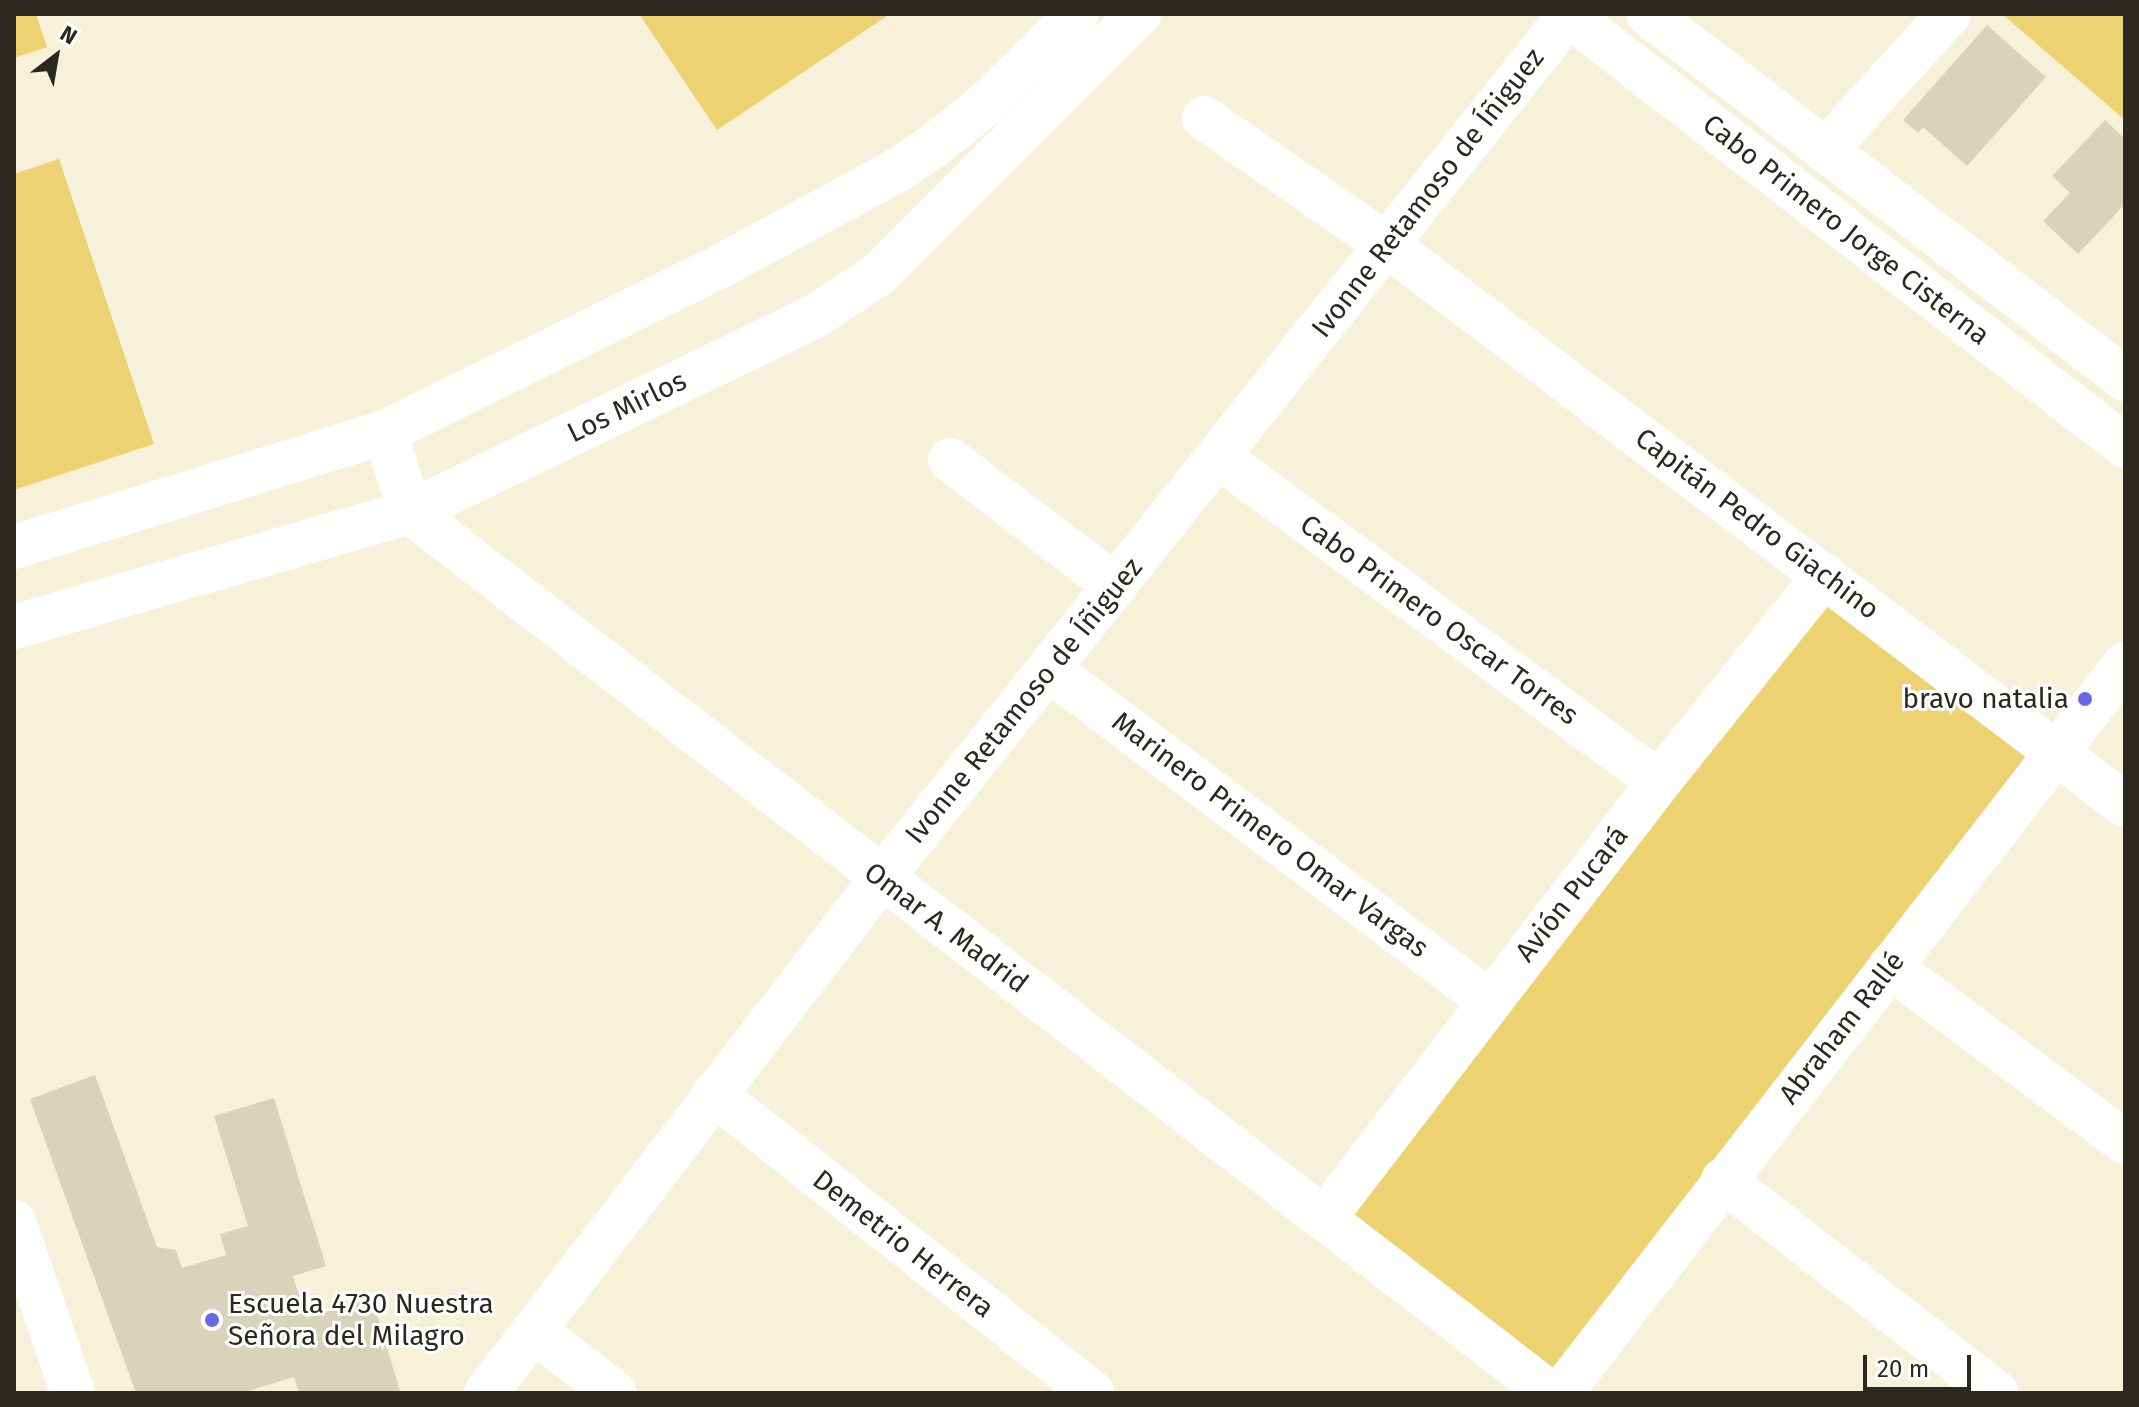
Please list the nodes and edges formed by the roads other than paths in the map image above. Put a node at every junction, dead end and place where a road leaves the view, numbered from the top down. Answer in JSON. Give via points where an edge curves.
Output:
{"nodes":[{"id":1,"x":1077,"y":14,"type":"edge"},
{"id":2,"x":1139,"y":14,"type":"edge"},
{"id":3,"x":1568,"y":14,"type":"edge"},
{"id":4,"x":1648,"y":14,"type":"edge"},
{"id":5,"x":1949,"y":14,"type":"edge"},
{"id":6,"x":1204,"y":118,"type":"dead end"},
{"id":7,"x":1825,"y":151,"type":"junction"},
{"id":8,"x":1387,"y":245,"type":"junction"},
{"id":9,"x":2125,"y":379,"type":"edge"},
{"id":10,"x":385,"y":432,"type":"junction"},
{"id":11,"x":2125,"y":446,"type":"edge"},
{"id":12,"x":1219,"y":457,"type":"junction"},
{"id":13,"x":950,"y":460,"type":"dead end"},
{"id":14,"x":410,"y":512,"type":"junction"},
{"id":15,"x":14,"y":547,"type":"edge"},
{"id":16,"x":1825,"y":575,"type":"junction"},
{"id":17,"x":1116,"y":586,"type":"junction"},
{"id":18,"x":14,"y":627,"type":"edge"},
{"id":19,"x":2125,"y":664,"type":"edge"},
{"id":20,"x":1050,"y":670,"type":"junction"},
{"id":21,"x":2056,"y":752,"type":"junction"},
{"id":22,"x":1659,"y":782,"type":"junction"},
{"id":23,"x":2125,"y":805,"type":"edge"},
{"id":24,"x":881,"y":879,"type":"junction"},
{"id":25,"x":1890,"y":967,"type":"junction"},
{"id":26,"x":1489,"y":1001,"type":"junction"},
{"id":27,"x":714,"y":1094,"type":"junction"},
{"id":28,"x":2125,"y":1142,"type":"edge"},
{"id":29,"x":1723,"y":1180,"type":"junction"},
{"id":30,"x":1325,"y":1217,"type":"junction"},
{"id":31,"x":14,"y":1222,"type":"edge"},
{"id":32,"x":534,"y":1331,"type":"junction"},
{"id":33,"x":73,"y":1393,"type":"edge"},
{"id":34,"x":486,"y":1393,"type":"edge"},
{"id":35,"x":615,"y":1393,"type":"edge"},
{"id":36,"x":1092,"y":1393,"type":"edge"},
{"id":37,"x":1550,"y":1393,"type":"edge"},
{"id":38,"x":1561,"y":1393,"type":"edge"},
{"id":39,"x":1997,"y":1393,"type":"edge"}],
"edges":[{"from":1,"to":10,"type":"street","via":[[986,104],[898,170],[721,266]]},
{"from":2,"to":14,"type":"street","name":"Los Mirlos","via":[[879,274],[817,315]]},
{"from":3,"to":8,"type":"street","name":"Ivonne Retamoso de Íñiguez"},
{"from":3,"to":11,"type":"street","name":"Cabo Primero Jorge Cisterna"},
{"from":4,"to":7,"type":"street","name":"Cabo Primero Jorge Cisterna"},
{"from":5,"to":7,"type":"street"},
{"from":6,"to":8,"type":"street","name":"Capitán Pedro Giachino"},
{"from":7,"to":9,"type":"street","name":"Cabo Primero Jorge Cisterna"},
{"from":8,"to":12,"type":"street","name":"Ivonne Retamoso de Íñiguez"},
{"from":8,"to":16,"type":"street","name":"Capitán Pedro Giachino"},
{"from":10,"to":14,"type":"street"},
{"from":10,"to":15,"type":"street"},
{"from":12,"to":17,"type":"street","name":"Ivonne Retamoso de Íñiguez"},
{"from":12,"to":22,"type":"street","name":"Cabo Primero Oscar Torres"},
{"from":13,"to":17,"type":"street"},
{"from":14,"to":18,"type":"street","name":"Los Mirlos"},
{"from":14,"to":24,"type":"street","name":"Omar A. Madrid"},
{"from":16,"to":21,"type":"street","name":"Capitán Pedro Giachino"},
{"from":16,"to":22,"type":"street","name":"Avión Pucará"},
{"from":17,"to":20,"type":"street","name":"Ivonne Retamoso de Íñiguez"},
{"from":19,"to":21,"type":"street","name":"Abraham Rallé"},
{"from":20,"to":24,"type":"street","name":"Ivonne Retamoso de Íñiguez"},
{"from":20,"to":26,"type":"street","name":"Marinero Primero Omar Vargas"},
{"from":21,"to":23,"type":"street","name":"Capitán Pedro Giachino"},
{"from":21,"to":25,"type":"street","name":"Abraham Rallé"},
{"from":22,"to":26,"type":"street","name":"Avión Pucará"},
{"from":24,"to":27,"type":"street","name":"Ivonne Retamoso de Íñiguez"},
{"from":24,"to":30,"type":"street","name":"Omar A. Madrid"},
{"from":25,"to":28,"type":"street"},
{"from":25,"to":29,"type":"street","name":"Abraham Rallé"},
{"from":26,"to":30,"type":"street","name":"Avión Pucará"},
{"from":27,"to":32,"type":"street","name":"Ivonne Retamoso de Íñiguez"},
{"from":27,"to":36,"type":"street","name":"Demetrio Herrera"},
{"from":29,"to":38,"type":"street","name":"Abraham Rallé"},
{"from":29,"to":39,"type":"street"},
{"from":30,"to":37,"type":"street","name":"Omar A. Madrid"},
{"from":31,"to":33,"type":"street"},
{"from":32,"to":34,"type":"street","name":"Ivonne Retamoso de Íñiguez"},
{"from":32,"to":35,"type":"street"}]}
